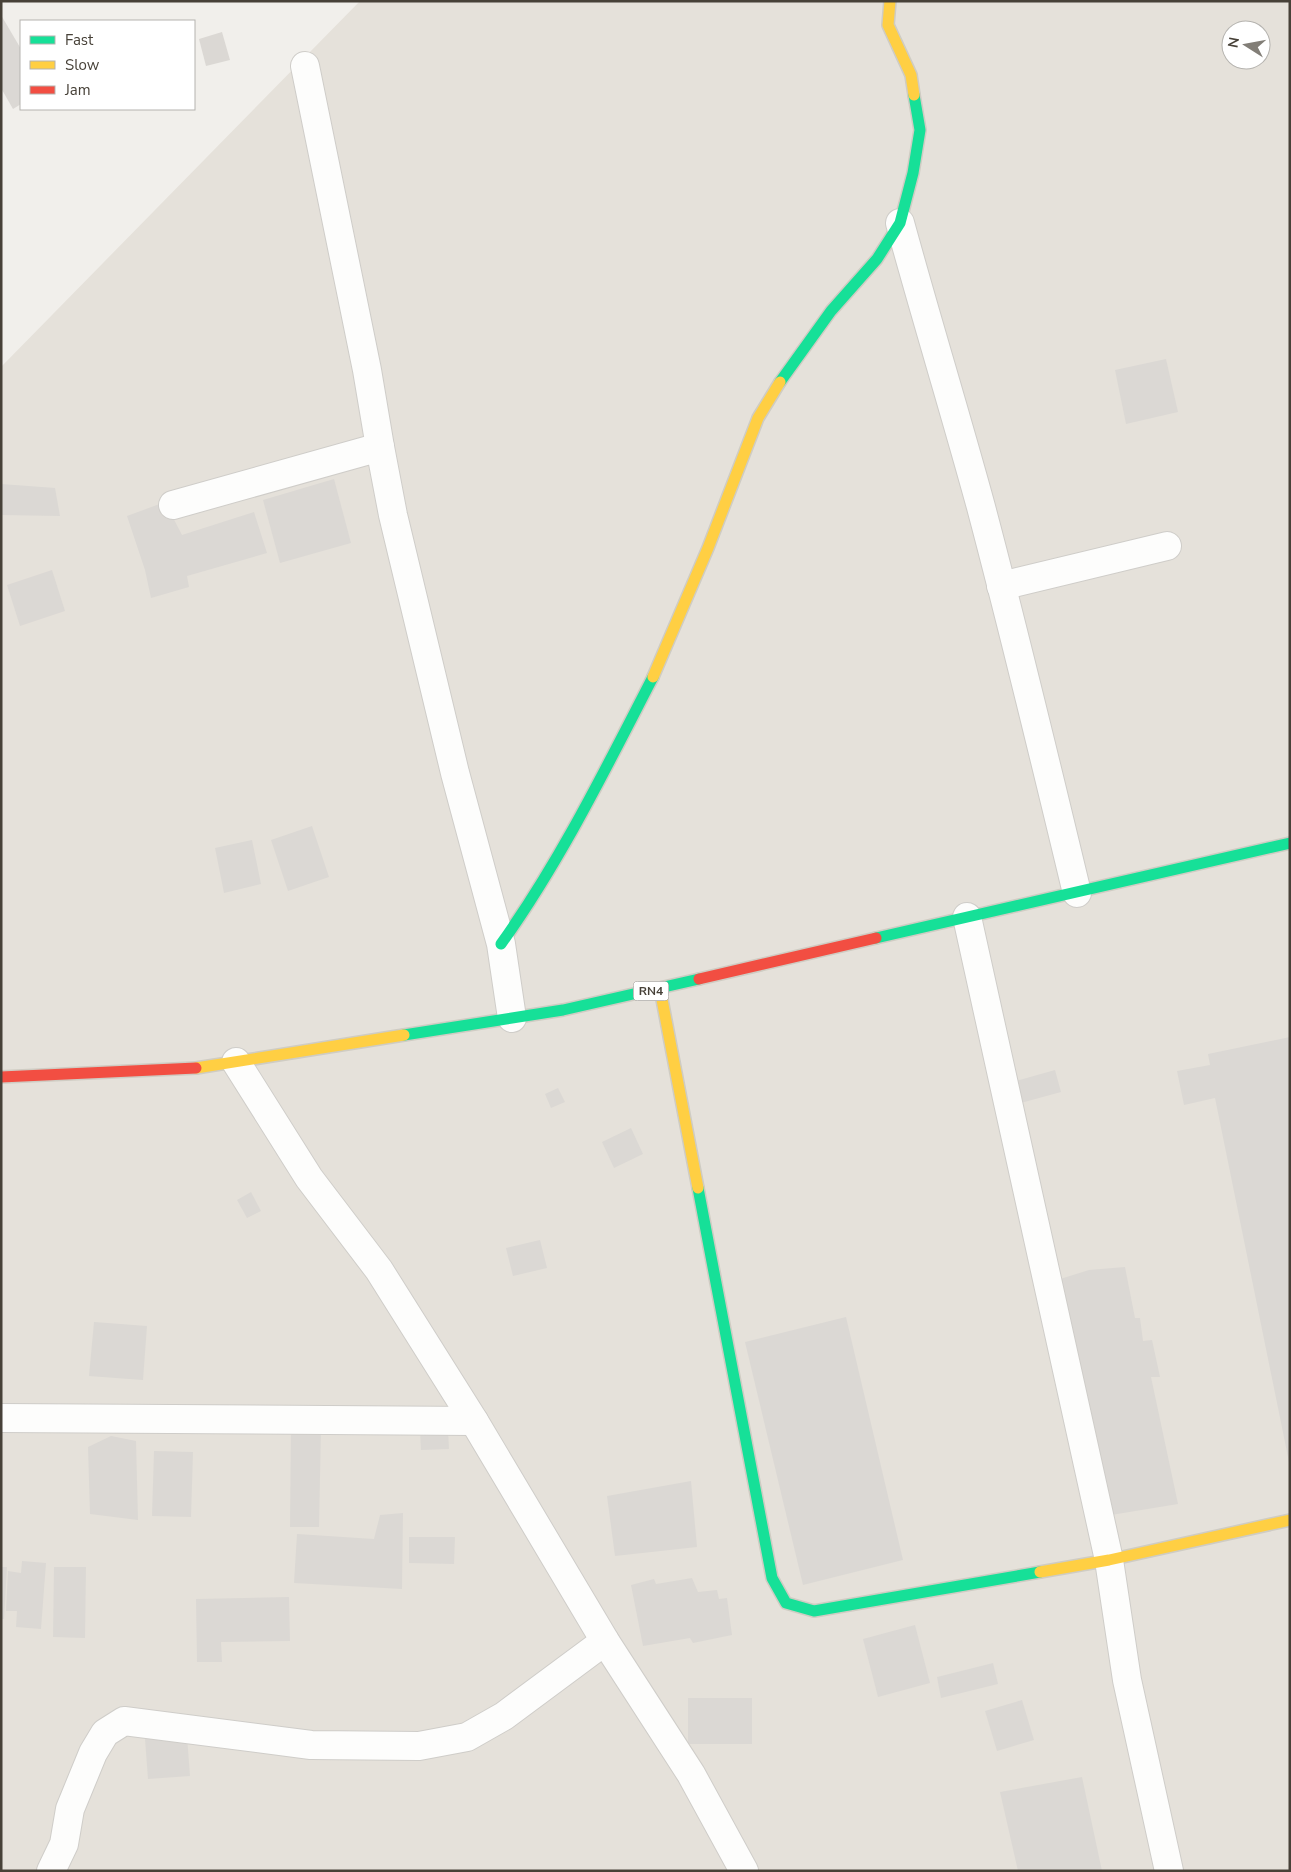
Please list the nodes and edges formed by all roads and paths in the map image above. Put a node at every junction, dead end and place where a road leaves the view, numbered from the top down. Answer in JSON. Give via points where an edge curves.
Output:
{"nodes":[{"id":1,"x":890,"y":1,"type":"edge"},
{"id":2,"x":305,"y":66,"type":"dead end"},
{"id":3,"x":900,"y":223,"type":"junction"},
{"id":4,"x":380,"y":447,"type":"junction"},
{"id":5,"x":173,"y":505,"type":"dead end"},
{"id":6,"x":1167,"y":546,"type":"dead end"},
{"id":7,"x":1001,"y":586,"type":"junction"},
{"id":8,"x":1290,"y":843,"type":"edge"},
{"id":9,"x":1077,"y":893,"type":"junction"},
{"id":10,"x":967,"y":918,"type":"junction"},
{"id":11,"x":500,"y":944,"type":"junction"},
{"id":12,"x":660,"y":989,"type":"junction"},
{"id":13,"x":512,"y":1018,"type":"junction"},
{"id":14,"x":236,"y":1062,"type":"junction"},
{"id":15,"x":1,"y":1077,"type":"edge"},
{"id":16,"x":1,"y":1418,"type":"edge"},
{"id":17,"x":474,"y":1421,"type":"junction"},
{"id":18,"x":1290,"y":1520,"type":"edge"},
{"id":19,"x":1109,"y":1560,"type":"junction"},
{"id":20,"x":605,"y":1641,"type":"junction"},
{"id":21,"x":51,"y":1871,"type":"edge"},
{"id":22,"x":744,"y":1871,"type":"edge"},
{"id":23,"x":1169,"y":1871,"type":"edge"}],
"edges":[{"from":1,"to":3,"type":"main road","via":[[888,26],[911,75],[920,130]]},
{"from":2,"to":4,"type":"street"},
{"from":3,"to":7,"type":"street"},
{"from":3,"to":11,"type":"main road","via":[[877,259],[830,311],[758,418],[662,658],[595,791],[533,899]]},
{"from":4,"to":5,"type":"street"},
{"from":4,"to":11,"type":"street","via":[[393,515],[455,772]]},
{"from":6,"to":7,"type":"street"},
{"from":7,"to":9,"type":"street"},
{"from":8,"to":9,"type":"main road","number":"RN4"},
{"from":9,"to":10,"type":"main road","number":"RN4"},
{"from":10,"to":12,"type":"main road","number":"RN4"},
{"from":10,"to":19,"type":"street"},
{"from":11,"to":13,"type":"street"},
{"from":12,"to":13,"type":"main road","number":"RN4"},
{"from":12,"to":19,"type":"main road","via":[[772,1578],[786,1603],[814,1611]]},
{"from":13,"to":14,"type":"main road","number":"RN4"},
{"from":14,"to":15,"type":"main road","number":"RN4","via":[[199,1068]]},
{"from":14,"to":17,"type":"street","via":[[309,1178],[379,1270]]},
{"from":16,"to":17,"type":"street"},
{"from":17,"to":20,"type":"street"},
{"from":18,"to":19,"type":"main road"},
{"from":19,"to":23,"type":"street","via":[[1127,1680]]},
{"from":20,"to":21,"type":"street","via":[[504,1716],[467,1737],[419,1746],[310,1745],[124,1721],[105,1733],[93,1753],[70,1809],[64,1844]]},
{"from":20,"to":22,"type":"street","via":[[691,1774]]}]}
